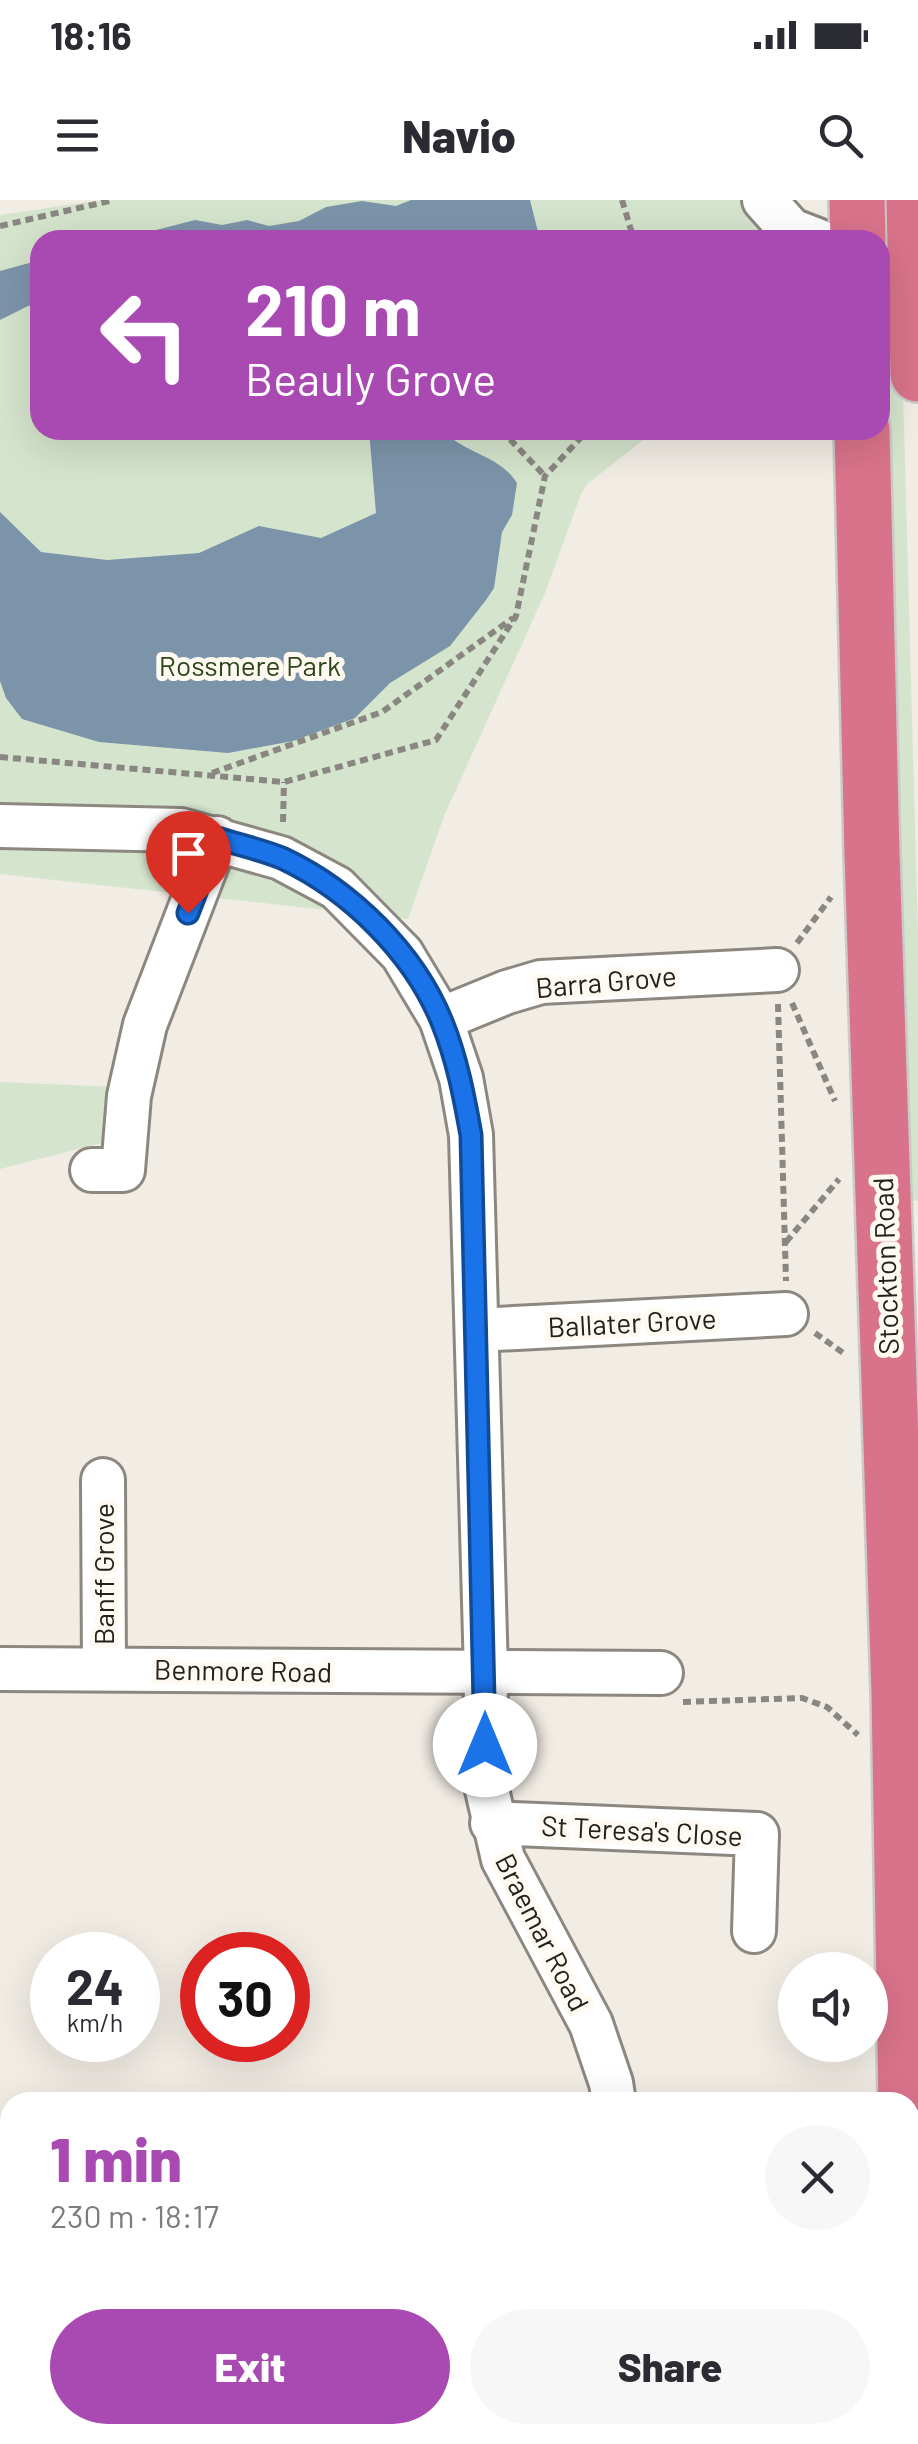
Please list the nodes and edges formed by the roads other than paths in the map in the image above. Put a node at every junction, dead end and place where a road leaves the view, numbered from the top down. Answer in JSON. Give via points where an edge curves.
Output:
{"nodes":[{"id":1,"x":764,"y":200,"type":"edge"},
{"id":2,"x":914,"y":205,"type":"edge"},
{"id":3,"x":792,"y":230,"type":"edge"},
{"id":4,"x":846,"y":230,"type":"edge"},
{"id":5,"x":918,"y":339,"type":"edge"},
{"id":6,"x":918,"y":374,"type":"edge"},
{"id":7,"x":862,"y":440,"type":"edge"},
{"id":8,"x":0,"y":826,"type":"edge"},
{"id":9,"x":217,"y":838,"type":"junction"},
{"id":10,"x":777,"y":970,"type":"road end"},
{"id":11,"x":441,"y":1019,"type":"junction"},
{"id":12,"x":122,"y":1170,"type":"dead end"},
{"id":13,"x":786,"y":1314,"type":"road end"},
{"id":14,"x":477,"y":1330,"type":"junction"},
{"id":15,"x":103,"y":1480,"type":"dead end"},
{"id":16,"x":0,"y":1669,"type":"edge"},
{"id":17,"x":104,"y":1669,"type":"junction"},
{"id":18,"x":486,"y":1673,"type":"junction"},
{"id":19,"x":661,"y":1674,"type":"road end"},
{"id":20,"x":492,"y":1823,"type":"junction"},
{"id":21,"x":754,"y":1930,"type":"dead end"},
{"id":22,"x":612,"y":2092,"type":"edge"},
{"id":23,"x":906,"y":2092,"type":"edge"}],
"edges":[{"from":1,"to":3,"type":"street"},
{"from":2,"to":4,"type":"street"},
{"from":2,"to":5,"type":"highway"},
{"from":5,"to":6,"type":"highway"},
{"from":7,"to":23,"type":"highway","name":"Stockton Road"},
{"from":8,"to":9,"type":"street","name":"Braemar Road","via":[[181,830]]},
{"from":9,"to":11,"type":"street","name":"Braemar Road","via":[[281,858],[336,888],[402,954]]},
{"from":9,"to":12,"type":"street","via":[[145,1024],[128,1096]]},
{"from":10,"to":11,"type":"street","name":"Barra Grove","via":[[541,982]]},
{"from":11,"to":14,"type":"street","name":"Braemar Road","via":[[471,1135]]},
{"from":13,"to":14,"type":"street","name":"Ballater Grove"},
{"from":14,"to":18,"type":"street","name":"Braemar Road"},
{"from":15,"to":17,"type":"street","name":"Banff Grove"},
{"from":16,"to":17,"type":"street","name":"Benmore Road"},
{"from":17,"to":18,"type":"street","name":"Benmore Road"},
{"from":18,"to":19,"type":"street","name":"Benmore Road"},
{"from":18,"to":20,"type":"street","name":"Braemar Road","via":[[485,1780]]},
{"from":20,"to":21,"type":"street","name":"St Teresa's Close","via":[[757,1834]]},
{"from":20,"to":22,"type":"street","name":"Braemar Road","via":[[503,1858],[591,2024]]}]}
